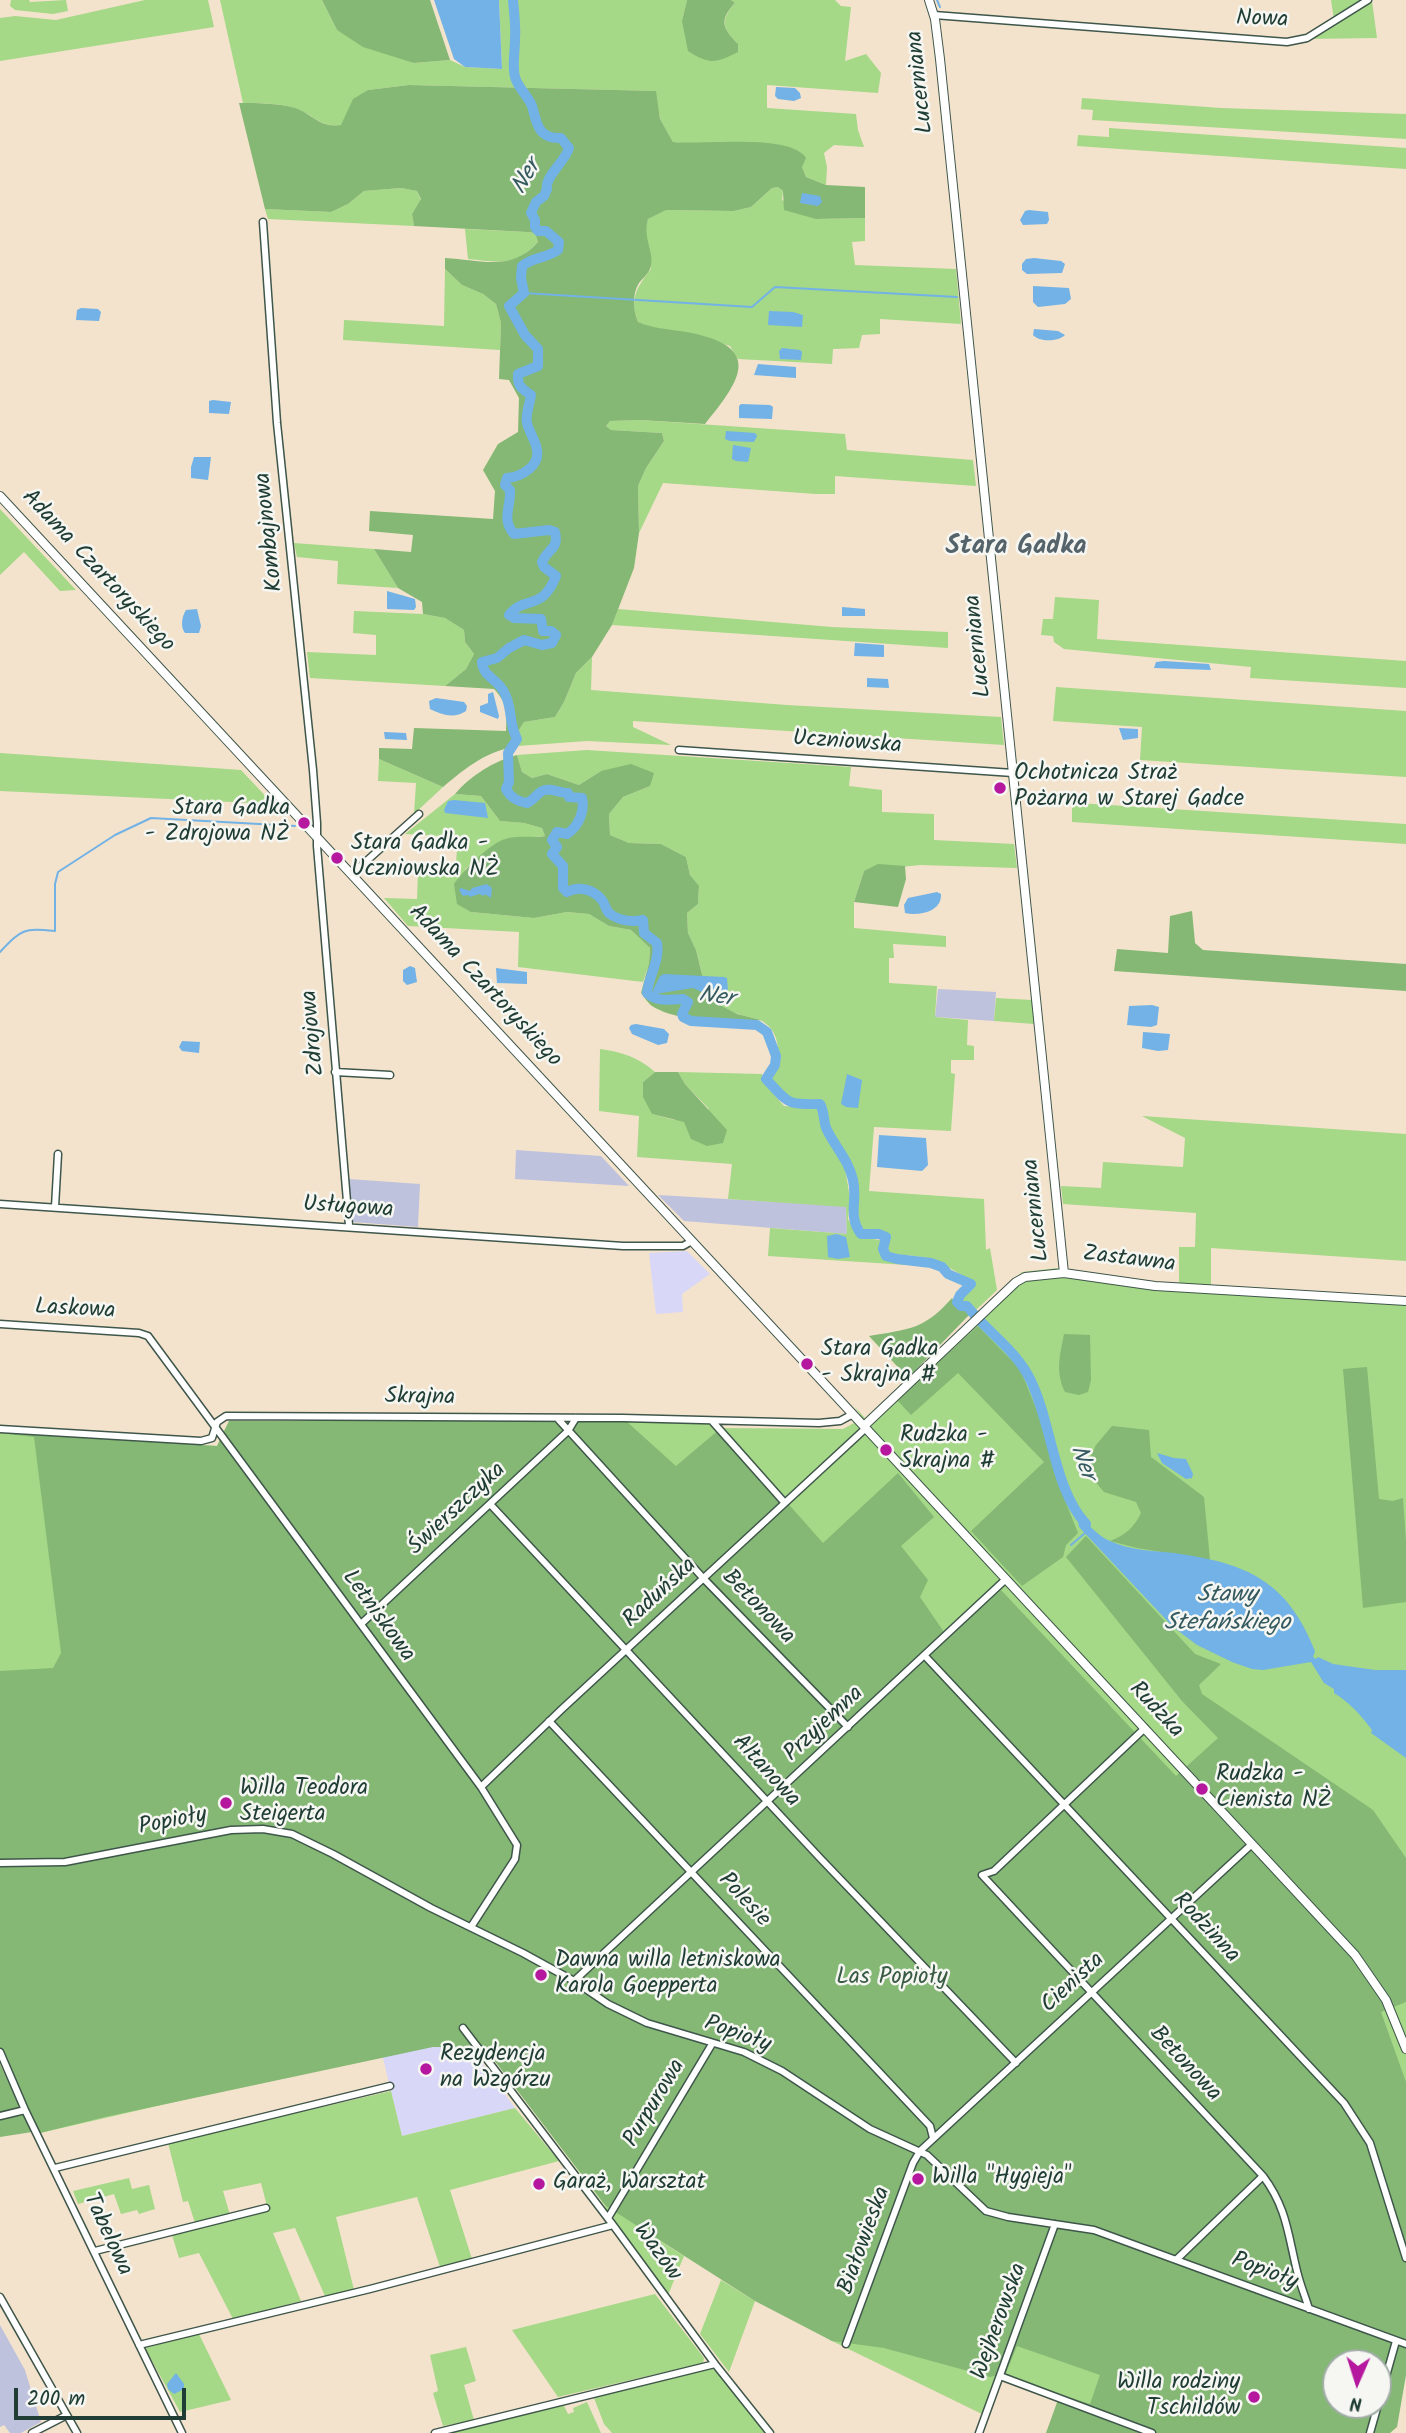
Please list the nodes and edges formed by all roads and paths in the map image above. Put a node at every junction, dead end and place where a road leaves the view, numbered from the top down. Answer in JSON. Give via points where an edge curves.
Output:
{"nodes":[{"id":1,"x":929,"y":0,"type":"edge"},
{"id":2,"x":1368,"y":0,"type":"edge"},
{"id":3,"x":934,"y":15,"type":"junction"},
{"id":4,"x":263,"y":222,"type":"dead end"},
{"id":5,"x":0,"y":496,"type":"edge"},
{"id":6,"x":680,"y":750,"type":"dead end"},
{"id":7,"x":1013,"y":773,"type":"junction"},
{"id":8,"x":419,"y":814,"type":"dead end"},
{"id":9,"x":317,"y":837,"type":"junction"},
{"id":10,"x":352,"y":874,"type":"junction"},
{"id":11,"x":335,"y":1072,"type":"junction"},
{"id":12,"x":390,"y":1076,"type":"dead end"},
{"id":13,"x":58,"y":1154,"type":"dead end"},
{"id":14,"x":0,"y":1203,"type":"edge"},
{"id":15,"x":55,"y":1207,"type":"junction"},
{"id":16,"x":349,"y":1225,"type":"junction"},
{"id":17,"x":692,"y":1241,"type":"junction"},
{"id":18,"x":1064,"y":1272,"type":"junction"},
{"id":19,"x":1406,"y":1301,"type":"edge"},
{"id":20,"x":0,"y":1324,"type":"edge"},
{"id":21,"x":148,"y":1336,"type":"joint"},
{"id":22,"x":853,"y":1414,"type":"junction"},
{"id":23,"x":558,"y":1419,"type":"junction"},
{"id":24,"x":576,"y":1419,"type":"junction"},
{"id":25,"x":712,"y":1421,"type":"junction"},
{"id":26,"x":865,"y":1427,"type":"junction"},
{"id":27,"x":0,"y":1429,"type":"edge"},
{"id":28,"x":216,"y":1429,"type":"junction"},
{"id":29,"x":568,"y":1431,"type":"junction"},
{"id":30,"x":783,"y":1502,"type":"junction"},
{"id":31,"x":490,"y":1504,"type":"junction"},
{"id":32,"x":704,"y":1579,"type":"junction"},
{"id":33,"x":1006,"y":1579,"type":"junction"},
{"id":34,"x":361,"y":1624,"type":"junction"},
{"id":35,"x":627,"y":1651,"type":"junction"},
{"id":36,"x":925,"y":1656,"type":"junction"},
{"id":37,"x":549,"y":1721,"type":"junction"},
{"id":38,"x":848,"y":1727,"type":"junction"},
{"id":39,"x":1144,"y":1728,"type":"junction"},
{"id":40,"x":481,"y":1787,"type":"junction"},
{"id":41,"x":768,"y":1801,"type":"junction"},
{"id":42,"x":1064,"y":1805,"type":"junction"},
{"id":43,"x":1252,"y":1844,"type":"junction"},
{"id":44,"x":0,"y":1863,"type":"edge"},
{"id":45,"x":691,"y":1871,"type":"junction"},
{"id":46,"x":1171,"y":1918,"type":"junction"},
{"id":47,"x":471,"y":1927,"type":"junction"},
{"id":48,"x":574,"y":1980,"type":"junction"},
{"id":49,"x":1092,"y":1992,"type":"junction"},
{"id":50,"x":463,"y":2028,"type":"dead end"},
{"id":51,"x":712,"y":2044,"type":"junction"},
{"id":52,"x":1406,"y":2049,"type":"edge"},
{"id":53,"x":0,"y":2052,"type":"edge"},
{"id":54,"x":1016,"y":2063,"type":"junction"},
{"id":55,"x":390,"y":2085,"type":"dead end"},
{"id":56,"x":26,"y":2110,"type":"junction"},
{"id":57,"x":0,"y":2116,"type":"edge"},
{"id":58,"x":933,"y":2138,"type":"junction"},
{"id":59,"x":920,"y":2151,"type":"junction"},
{"id":60,"x":55,"y":2168,"type":"junction"},
{"id":61,"x":1264,"y":2176,"type":"junction"},
{"id":62,"x":266,"y":2208,"type":"dead end"},
{"id":63,"x":611,"y":2222,"type":"junction"},
{"id":64,"x":1055,"y":2224,"type":"junction"},
{"id":65,"x":95,"y":2251,"type":"junction"},
{"id":66,"x":1406,"y":2258,"type":"edge"},
{"id":67,"x":1177,"y":2259,"type":"junction"},
{"id":68,"x":0,"y":2297,"type":"edge"},
{"id":69,"x":1308,"y":2309,"type":"junction"},
{"id":70,"x":1396,"y":2341,"type":"junction"},
{"id":71,"x":846,"y":2344,"type":"dead end"},
{"id":72,"x":1406,"y":2344,"type":"edge"},
{"id":73,"x":139,"y":2345,"type":"junction"},
{"id":74,"x":715,"y":2364,"type":"junction"},
{"id":75,"x":1000,"y":2376,"type":"junction"},
{"id":76,"x":67,"y":2414,"type":"junction"},
{"id":77,"x":32,"y":2433,"type":"edge"},
{"id":78,"x":77,"y":2433,"type":"edge"},
{"id":79,"x":182,"y":2433,"type":"edge"},
{"id":80,"x":435,"y":2433,"type":"edge"},
{"id":81,"x":770,"y":2433,"type":"edge"},
{"id":82,"x":979,"y":2433,"type":"edge"},
{"id":83,"x":1152,"y":2433,"type":"edge"},
{"id":84,"x":1370,"y":2433,"type":"edge"}],
"edges":[{"from":1,"to":3,"type":"street","name":"Lucerniana"},
{"from":2,"to":3,"type":"street","name":"Nowa","via":[[1307,38],[1287,42]]},
{"from":3,"to":7,"type":"street","name":"Lucerniana"},
{"from":4,"to":9,"type":"street","name":"Kombajnowa","via":[[277,423]]},
{"from":5,"to":9,"type":"street","name":"Adama Czartoryskiego"},
{"from":6,"to":7,"type":"street","name":"Uczniowska"},
{"from":7,"to":18,"type":"street","name":"Lucerniana"},
{"from":8,"to":10,"type":"street"},
{"from":9,"to":10,"type":"street","name":"Adama Czartoryskiego"},
{"from":9,"to":11,"type":"street","name":"Zdrojowa"},
{"from":10,"to":17,"type":"street","name":"Adama Czartoryskiego"},
{"from":11,"to":12,"type":"street"},
{"from":11,"to":16,"type":"street","name":"Zdrojowa"},
{"from":13,"to":15,"type":"street"},
{"from":14,"to":15,"type":"street","name":"Usługowa"},
{"from":15,"to":16,"type":"street","name":"Usługowa"},
{"from":16,"to":17,"type":"street","name":"Usługowa","via":[[623,1245],[683,1246]]},
{"from":17,"to":22,"type":"street","name":"Adama Czartoryskiego"},
{"from":18,"to":19,"type":"street","name":"Zastawna","via":[[1155,1286]]},
{"from":18,"to":26,"type":"street","name":"Zastawna","via":[[1021,1279]]},
{"from":20,"to":21,"type":"street","name":"Laskowa"},
{"from":21,"to":28,"type":"street","name":"Letniskowa"},
{"from":22,"to":25,"type":"street","name":"Skrajna","via":[[831,1422]]},
{"from":22,"to":26,"type":"street","name":"Rudzka"},
{"from":23,"to":24,"type":"street","name":"Skrajna"},
{"from":23,"to":28,"type":"street","name":"Skrajna","via":[[226,1416]]},
{"from":23,"to":29,"type":"street","name":"Betonowa"},
{"from":24,"to":25,"type":"street","name":"Skrajna"},
{"from":24,"to":29,"type":"street","name":"Świerszczyka"},
{"from":25,"to":30,"type":"street"},
{"from":26,"to":30,"type":"street","name":"Raduńska"},
{"from":26,"to":33,"type":"street","name":"Rudzka"},
{"from":27,"to":28,"type":"street","name":"Skrajna","via":[[201,1441],[212,1438]]},
{"from":28,"to":34,"type":"street","name":"Letniskowa"},
{"from":29,"to":31,"type":"street","name":"Świerszczyka"},
{"from":29,"to":32,"type":"street","name":"Betonowa"},
{"from":30,"to":32,"type":"street","name":"Raduńska"},
{"from":31,"to":34,"type":"street","name":"Świerszczyka"},
{"from":31,"to":35,"type":"street","name":"Altanowa"},
{"from":32,"to":35,"type":"street","name":"Raduńska"},
{"from":32,"to":38,"type":"street","name":"Betonowa"},
{"from":33,"to":36,"type":"street","name":"Przyjemna"},
{"from":33,"to":39,"type":"street","name":"Rudzka"},
{"from":34,"to":40,"type":"street","name":"Letniskowa"},
{"from":35,"to":37,"type":"street","name":"Raduńska"},
{"from":35,"to":41,"type":"street","name":"Altanowa"},
{"from":36,"to":38,"type":"street","name":"Przyjemna"},
{"from":36,"to":42,"type":"street","name":"Rodzinna"},
{"from":37,"to":40,"type":"street","name":"Raduńska"},
{"from":37,"to":45,"type":"street","name":"Polesie"},
{"from":38,"to":41,"type":"street","name":"Przyjemna"},
{"from":39,"to":42,"type":"street"},
{"from":39,"to":43,"type":"street","name":"Rudzka"},
{"from":40,"to":47,"type":"street","name":"Letniskowa","via":[[517,1845],[515,1859]]},
{"from":41,"to":45,"type":"street","name":"Przyjemna"},
{"from":41,"to":54,"type":"street","name":"Altanowa"},
{"from":42,"to":46,"type":"street","name":"Rodzinna"},
{"from":42,"to":49,"type":"street","name":"Betonowa","via":[[994,1871],[982,1875]]},
{"from":43,"to":46,"type":"street","name":"Cienista"},
{"from":43,"to":52,"type":"street","name":"Rudzka","via":[[1368,1971],[1391,2010]]},
{"from":44,"to":47,"type":"street","name":"Popioły","via":[[65,1863],[231,1830],[280,1831]]},
{"from":45,"to":48,"type":"street","name":"Przyjemna"},
{"from":45,"to":58,"type":"street","name":"Polesie","via":[[930,2126]]},
{"from":46,"to":49,"type":"street","name":"Cienista"},
{"from":46,"to":66,"type":"street","name":"Rodzinna","via":[[1344,2103],[1370,2143]]},
{"from":47,"to":48,"type":"street","name":"Popioły"},
{"from":48,"to":51,"type":"street","name":"Popioły","via":[[647,2023]]},
{"from":49,"to":54,"type":"street","name":"Cienista"},
{"from":49,"to":61,"type":"street","name":"Betonowa"},
{"from":50,"to":63,"type":"street","name":"Wazów"},
{"from":51,"to":59,"type":"street","name":"Popioły","via":[[744,2052],[782,2071],[870,2129]]},
{"from":51,"to":63,"type":"street","name":"Purpurowa"},
{"from":53,"to":56,"type":"street","name":"Tabelowa"},
{"from":54,"to":58,"type":"street","name":"Cienista"},
{"from":55,"to":60,"type":"street"},
{"from":56,"to":57,"type":"street"},
{"from":56,"to":60,"type":"street","name":"Tabelowa"},
{"from":58,"to":59,"type":"street","name":"Cienista"},
{"from":59,"to":64,"type":"street","name":"Popioły","via":[[986,2211]]},
{"from":59,"to":71,"type":"street","name":"Białowieska"},
{"from":60,"to":65,"type":"street","name":"Tabelowa"},
{"from":61,"to":67,"type":"street"},
{"from":61,"to":69,"type":"street","name":"Betonowa","via":[[1281,2206]]},
{"from":62,"to":65,"type":"street"},
{"from":63,"to":73,"type":"street","via":[[383,2286]]},
{"from":63,"to":74,"type":"street","name":"Wazów"},
{"from":64,"to":67,"type":"street","name":"Popioły","via":[[1094,2230]]},
{"from":64,"to":75,"type":"street","name":"Wejherowska"},
{"from":65,"to":73,"type":"street","name":"Tabelowa"},
{"from":67,"to":69,"type":"street","name":"Popioły"},
{"from":68,"to":76,"type":"street"},
{"from":69,"to":70,"type":"street","name":"Popioły"},
{"from":70,"to":72,"type":"street","name":"Popioły"},
{"from":70,"to":84,"type":"street"},
{"from":73,"to":79,"type":"street","name":"Tabelowa"},
{"from":74,"to":80,"type":"street"},
{"from":74,"to":81,"type":"street","name":"Wazów"},
{"from":75,"to":82,"type":"street","name":"Wejherowska"},
{"from":75,"to":83,"type":"street"},
{"from":76,"to":77,"type":"street"},
{"from":76,"to":78,"type":"street"}]}
